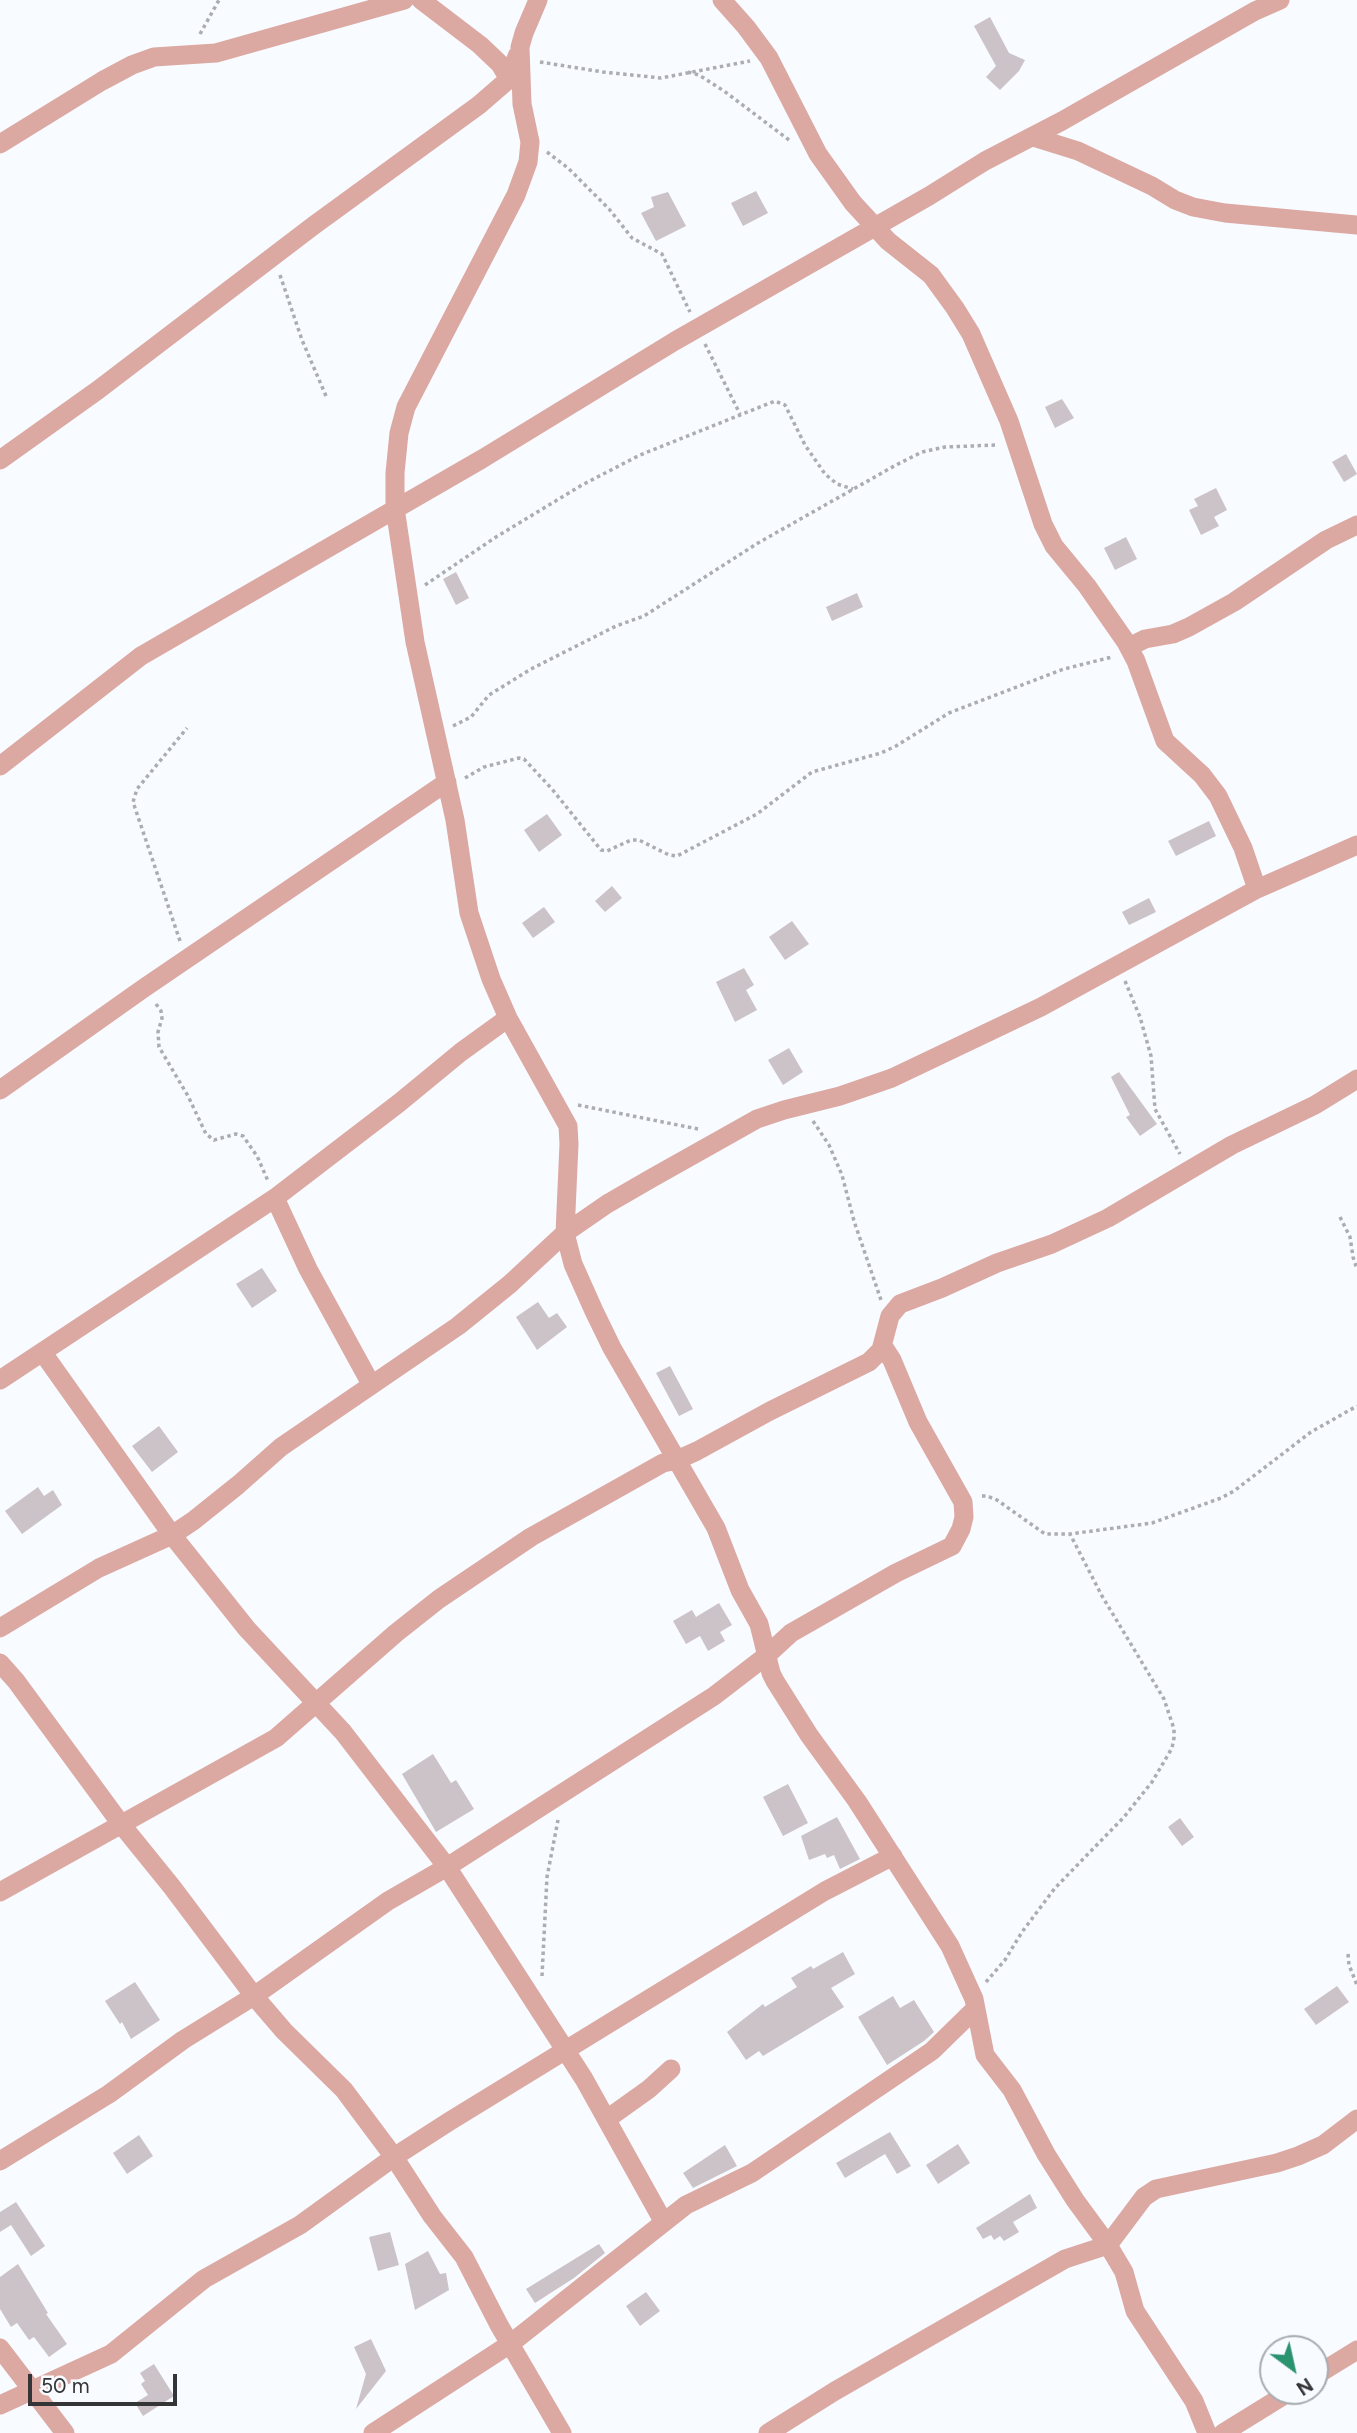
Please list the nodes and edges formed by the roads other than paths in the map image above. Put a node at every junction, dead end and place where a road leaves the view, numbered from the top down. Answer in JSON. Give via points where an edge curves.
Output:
{"nodes":[{"id":1,"x":404,"y":0,"type":"edge"},
{"id":2,"x":421,"y":0,"type":"edge"},
{"id":3,"x":538,"y":0,"type":"edge"},
{"id":4,"x":722,"y":0,"type":"edge"},
{"id":5,"x":1280,"y":0,"type":"edge"},
{"id":6,"x":521,"y":53,"type":"junction"},
{"id":7,"x":509,"y":79,"type":"junction"},
{"id":8,"x":1033,"y":137,"type":"junction"},
{"id":9,"x":0,"y":144,"type":"edge"},
{"id":10,"x":1357,"y":225,"type":"edge"},
{"id":11,"x":873,"y":227,"type":"junction"},
{"id":12,"x":0,"y":460,"type":"edge"},
{"id":13,"x":395,"y":508,"type":"junction"},
{"id":14,"x":1357,"y":525,"type":"edge"},
{"id":15,"x":1129,"y":647,"type":"junction"},
{"id":16,"x":0,"y":766,"type":"edge"},
{"id":17,"x":447,"y":785,"type":"junction"},
{"id":18,"x":1357,"y":845,"type":"edge"},
{"id":19,"x":1257,"y":889,"type":"junction"},
{"id":20,"x":508,"y":1018,"type":"junction"},
{"id":21,"x":1357,"y":1079,"type":"edge"},
{"id":22,"x":0,"y":1090,"type":"edge"},
{"id":23,"x":275,"y":1198,"type":"junction"},
{"id":24,"x":565,"y":1233,"type":"junction"},
{"id":25,"x":883,"y":1346,"type":"junction"},
{"id":26,"x":43,"y":1353,"type":"junction"},
{"id":27,"x":0,"y":1380,"type":"edge"},
{"id":28,"x":371,"y":1384,"type":"junction"},
{"id":29,"x":677,"y":1460,"type":"junction"},
{"id":30,"x":172,"y":1535,"type":"junction"},
{"id":31,"x":0,"y":1628,"type":"edge"},
{"id":32,"x":766,"y":1656,"type":"junction"},
{"id":33,"x":0,"y":1663,"type":"edge"},
{"id":34,"x":317,"y":1702,"type":"junction"},
{"id":35,"x":121,"y":1824,"type":"junction"},
{"id":36,"x":893,"y":1856,"type":"junction"},
{"id":37,"x":447,"y":1867,"type":"junction"},
{"id":38,"x":0,"y":1892,"type":"edge"},
{"id":39,"x":254,"y":1996,"type":"junction"},
{"id":40,"x":974,"y":2004,"type":"junction"},
{"id":41,"x":564,"y":2052,"type":"junction"},
{"id":42,"x":671,"y":2069,"type":"dead end"},
{"id":43,"x":607,"y":2119,"type":"junction"},
{"id":44,"x":1357,"y":2119,"type":"edge"},
{"id":45,"x":394,"y":2157,"type":"junction"},
{"id":46,"x":0,"y":2161,"type":"edge"},
{"id":47,"x":663,"y":2221,"type":"junction"},
{"id":48,"x":1108,"y":2245,"type":"junction"},
{"id":49,"x":510,"y":2344,"type":"junction"},
{"id":50,"x":0,"y":2348,"type":"edge"},
{"id":51,"x":1357,"y":2350,"type":"edge"},
{"id":52,"x":1329,"y":2367,"type":"edge"},
{"id":53,"x":33,"y":2389,"type":"junction"},
{"id":54,"x":0,"y":2404,"type":"edge"},
{"id":55,"x":1268,"y":2405,"type":"edge"},
{"id":56,"x":65,"y":2433,"type":"edge"},
{"id":57,"x":373,"y":2433,"type":"edge"},
{"id":58,"x":562,"y":2433,"type":"edge"},
{"id":59,"x":768,"y":2433,"type":"edge"},
{"id":60,"x":1207,"y":2433,"type":"edge"},
{"id":61,"x":1223,"y":2433,"type":"edge"}],
"edges":[{"from":1,"to":9,"type":"street","via":[[216,53],[154,57],[102,81]]},
{"from":2,"to":7,"type":"street","via":[[480,45]]},
{"from":3,"to":6,"type":"street"},
{"from":4,"to":11,"type":"street","via":[[769,58],[818,153]]},
{"from":5,"to":8,"type":"street"},
{"from":6,"to":7,"type":"street"},
{"from":6,"to":13,"type":"street","via":[[528,162],[516,195],[406,407],[399,433]]},
{"from":7,"to":12,"type":"street"},
{"from":8,"to":10,"type":"street","via":[[1078,151],[1193,207]]},
{"from":8,"to":11,"type":"street"},
{"from":11,"to":13,"type":"street"},
{"from":11,"to":15,"type":"street","via":[[926,270],[955,307],[1009,421],[1043,524]]},
{"from":13,"to":16,"type":"street","via":[[141,656]]},
{"from":13,"to":17,"type":"street","via":[[415,642]]},
{"from":14,"to":15,"type":"street","via":[[1189,627]]},
{"from":15,"to":19,"type":"street","via":[[1165,741],[1218,796]]},
{"from":17,"to":20,"type":"street","via":[[469,913]]},
{"from":17,"to":22,"type":"street"},
{"from":18,"to":19,"type":"street"},
{"from":19,"to":24,"type":"street","via":[[1120,966],[892,1078],[757,1119]]},
{"from":20,"to":23,"type":"street"},
{"from":20,"to":24,"type":"street","via":[[569,1134]]},
{"from":21,"to":25,"type":"street","via":[[1108,1218],[910,1299],[890,1316]]},
{"from":23,"to":26,"type":"street"},
{"from":23,"to":28,"type":"street"},
{"from":24,"to":28,"type":"street","via":[[458,1326]]},
{"from":24,"to":29,"type":"street","via":[[573,1264],[612,1348]]},
{"from":25,"to":29,"type":"street","via":[[861,1367]]},
{"from":25,"to":32,"type":"street","via":[[918,1422],[963,1502],[961,1530],[952,1546],[791,1633]]},
{"from":26,"to":27,"type":"street"},
{"from":26,"to":30,"type":"street"},
{"from":28,"to":30,"type":"street","via":[[282,1447]]},
{"from":29,"to":32,"type":"street","via":[[716,1528],[759,1624]]},
{"from":29,"to":34,"type":"street","via":[[663,1463],[581,1508],[482,1569],[396,1633]]},
{"from":30,"to":31,"type":"street","via":[[99,1568]]},
{"from":30,"to":34,"type":"street","via":[[247,1629]]},
{"from":32,"to":36,"type":"street","via":[[787,1701]]},
{"from":32,"to":37,"type":"street","via":[[714,1696]]},
{"from":33,"to":35,"type":"street"},
{"from":34,"to":35,"type":"street","via":[[276,1738]]},
{"from":34,"to":37,"type":"street"},
{"from":35,"to":38,"type":"street"},
{"from":35,"to":39,"type":"street"},
{"from":36,"to":40,"type":"street","via":[[950,1946]]},
{"from":36,"to":41,"type":"street","via":[[825,1891]]},
{"from":37,"to":39,"type":"street","via":[[388,1901]]},
{"from":37,"to":41,"type":"street"},
{"from":39,"to":45,"type":"street","via":[[344,2090]]},
{"from":39,"to":46,"type":"street"},
{"from":40,"to":47,"type":"street","via":[[932,2052],[752,2173],[698,2197]]},
{"from":40,"to":48,"type":"street","via":[[985,2055],[1012,2090],[1046,2154]]},
{"from":41,"to":43,"type":"street"},
{"from":41,"to":45,"type":"street"},
{"from":42,"to":43,"type":"street"},
{"from":43,"to":47,"type":"street"},
{"from":44,"to":48,"type":"street","via":[[1331,2140],[1298,2156],[1156,2189],[1144,2197]]},
{"from":45,"to":49,"type":"street","via":[[464,2257]]},
{"from":45,"to":53,"type":"street","via":[[300,2225],[204,2279],[111,2354]]},
{"from":47,"to":49,"type":"street"},
{"from":48,"to":59,"type":"street","via":[[1065,2259]]},
{"from":48,"to":60,"type":"street","via":[[1124,2272],[1135,2312],[1194,2401]]},
{"from":49,"to":57,"type":"street"},
{"from":49,"to":58,"type":"street"},
{"from":50,"to":53,"type":"street"},
{"from":51,"to":52,"type":"street"},
{"from":53,"to":54,"type":"street"},
{"from":53,"to":56,"type":"street"},
{"from":55,"to":61,"type":"street"}]}
